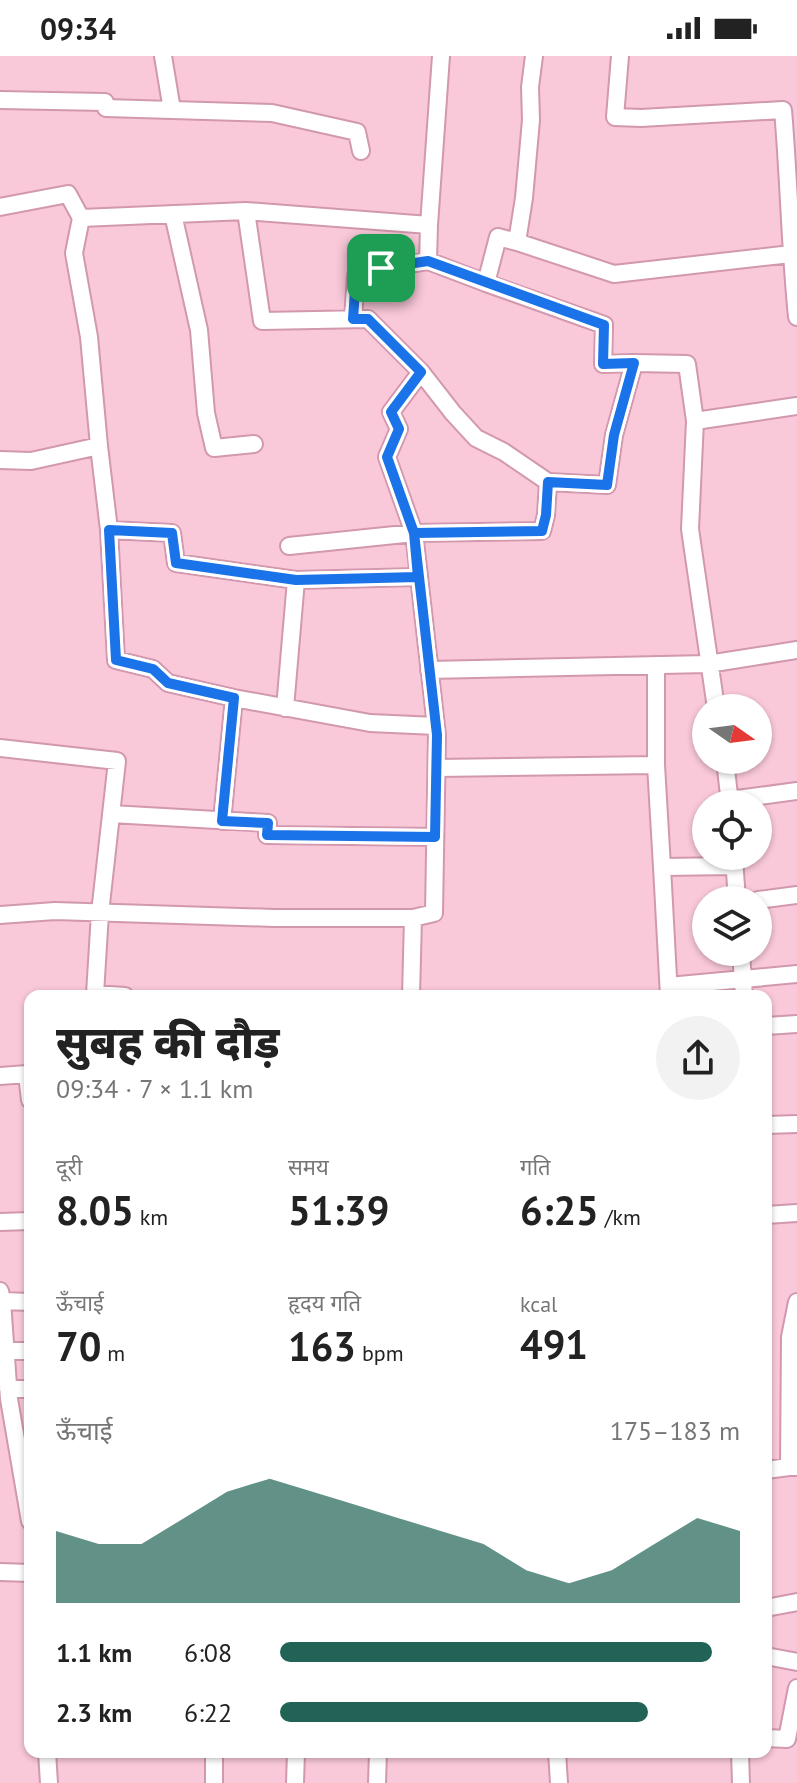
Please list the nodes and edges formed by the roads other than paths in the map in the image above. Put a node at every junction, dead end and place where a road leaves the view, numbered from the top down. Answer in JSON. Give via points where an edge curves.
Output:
{"nodes":[{"id":1,"x":163,"y":56,"type":"edge"},
{"id":2,"x":441,"y":56,"type":"edge"},
{"id":3,"x":534,"y":56,"type":"edge"},
{"id":4,"x":620,"y":56,"type":"edge"},
{"id":5,"x":0,"y":100,"type":"edge"},
{"id":6,"x":172,"y":110,"type":"junction"},
{"id":7,"x":361,"y":151,"type":"dead end"},
{"id":8,"x":793,"y":186,"type":"edge"},
{"id":9,"x":0,"y":207,"type":"edge"},
{"id":10,"x":246,"y":211,"type":"junction"},
{"id":11,"x":173,"y":214,"type":"junction"},
{"id":12,"x":81,"y":218,"type":"junction"},
{"id":13,"x":429,"y":225,"type":"junction"},
{"id":14,"x":517,"y":242,"type":"junction"},
{"id":15,"x":791,"y":254,"type":"junction"},
{"id":16,"x":428,"y":261,"type":"junction"},
{"id":17,"x":486,"y":283,"type":"junction"},
{"id":18,"x":797,"y":317,"type":"edge"},
{"id":19,"x":353,"y":319,"type":"junction"},
{"id":20,"x":634,"y":363,"type":"junction"},
{"id":21,"x":421,"y":372,"type":"junction"},
{"id":22,"x":797,"y":406,"type":"edge"},
{"id":23,"x":695,"y":421,"type":"junction"},
{"id":24,"x":254,"y":444,"type":"dead end"},
{"id":25,"x":99,"y":446,"type":"junction"},
{"id":26,"x":0,"y":460,"type":"edge"},
{"id":27,"x":548,"y":482,"type":"junction"},
{"id":28,"x":109,"y":530,"type":"junction"},
{"id":29,"x":414,"y":533,"type":"junction"},
{"id":30,"x":289,"y":546,"type":"dead end"},
{"id":31,"x":418,"y":577,"type":"junction"},
{"id":32,"x":296,"y":580,"type":"junction"},
{"id":33,"x":797,"y":650,"type":"edge"},
{"id":34,"x":708,"y":664,"type":"junction"},
{"id":35,"x":656,"y":665,"type":"junction"},
{"id":36,"x":429,"y":670,"type":"junction"},
{"id":37,"x":713,"y":694,"type":"edge"},
{"id":38,"x":234,"y":698,"type":"junction"},
{"id":39,"x":285,"y":708,"type":"junction"},
{"id":40,"x":436,"y":726,"type":"junction"},
{"id":41,"x":0,"y":748,"type":"edge"},
{"id":42,"x":656,"y":765,"type":"junction"},
{"id":43,"x":437,"y":768,"type":"junction"},
{"id":44,"x":797,"y":791,"type":"edge"},
{"id":45,"x":772,"y":795,"type":"edge"},
{"id":46,"x":111,"y":814,"type":"junction"},
{"id":47,"x":222,"y":821,"type":"junction"},
{"id":48,"x":435,"y":837,"type":"junction"},
{"id":49,"x":692,"y":864,"type":"edge"},
{"id":50,"x":662,"y":867,"type":"junction"},
{"id":51,"x":797,"y":895,"type":"edge"},
{"id":52,"x":772,"y":898,"type":"edge"},
{"id":53,"x":100,"y":913,"type":"junction"},
{"id":54,"x":0,"y":915,"type":"edge"},
{"id":55,"x":413,"y":918,"type":"junction"},
{"id":56,"x":742,"y":966,"type":"edge"},
{"id":57,"x":797,"y":974,"type":"edge"},
{"id":58,"x":743,"y":977,"type":"junction"},
{"id":59,"x":95,"y":990,"type":"edge"},
{"id":60,"x":411,"y":990,"type":"edge"},
{"id":61,"x":669,"y":990,"type":"edge"},
{"id":62,"x":674,"y":990,"type":"edge"},
{"id":63,"x":744,"y":990,"type":"edge"},
{"id":64,"x":797,"y":1024,"type":"edge"},
{"id":65,"x":772,"y":1026,"type":"edge"},
{"id":66,"x":24,"y":1074,"type":"edge"},
{"id":67,"x":0,"y":1076,"type":"edge"},
{"id":68,"x":797,"y":1124,"type":"edge"},
{"id":69,"x":772,"y":1125,"type":"edge"},
{"id":70,"x":797,"y":1213,"type":"edge"},
{"id":71,"x":772,"y":1215,"type":"edge"},
{"id":72,"x":24,"y":1221,"type":"edge"},
{"id":73,"x":0,"y":1222,"type":"edge"},
{"id":74,"x":1,"y":1296,"type":"edge"},
{"id":75,"x":24,"y":1301,"type":"edge"},
{"id":76,"x":797,"y":1302,"type":"edge"},
{"id":77,"x":794,"y":1338,"type":"edge"},
{"id":78,"x":5,"y":1351,"type":"junction"},
{"id":79,"x":24,"y":1351,"type":"edge"},
{"id":80,"x":8,"y":1389,"type":"junction"},
{"id":81,"x":24,"y":1389,"type":"edge"},
{"id":82,"x":24,"y":1467,"type":"edge"},
{"id":83,"x":793,"y":1467,"type":"edge"},
{"id":84,"x":772,"y":1469,"type":"edge"},
{"id":85,"x":0,"y":1572,"type":"edge"},
{"id":86,"x":24,"y":1573,"type":"edge"},
{"id":87,"x":797,"y":1602,"type":"edge"},
{"id":88,"x":772,"y":1607,"type":"edge"},
{"id":89,"x":772,"y":1657,"type":"edge"},
{"id":90,"x":797,"y":1662,"type":"edge"},
{"id":91,"x":797,"y":1688,"type":"edge"},
{"id":92,"x":772,"y":1738,"type":"edge"},
{"id":93,"x":47,"y":1758,"type":"edge"},
{"id":94,"x":214,"y":1758,"type":"edge"},
{"id":95,"x":296,"y":1758,"type":"edge"},
{"id":96,"x":378,"y":1758,"type":"edge"},
{"id":97,"x":557,"y":1758,"type":"edge"},
{"id":98,"x":740,"y":1758,"type":"edge"},
{"id":99,"x":49,"y":1783,"type":"edge"},
{"id":100,"x":214,"y":1783,"type":"edge"},
{"id":101,"x":295,"y":1783,"type":"edge"},
{"id":102,"x":377,"y":1783,"type":"edge"},
{"id":103,"x":559,"y":1783,"type":"edge"},
{"id":104,"x":741,"y":1783,"type":"edge"}],
"edges":[{"from":1,"to":6,"type":"street"},
{"from":2,"to":13,"type":"street"},
{"from":3,"to":14,"type":"street"},
{"from":4,"to":8,"type":"street","via":[[615,117],[783,110]]},
{"from":5,"to":6,"type":"street","via":[[105,102],[106,108]]},
{"from":6,"to":7,"type":"street","via":[[272,113],[314,122],[357,132]]},
{"from":8,"to":15,"type":"street"},
{"from":9,"to":12,"type":"street","via":[[68,194]]},
{"from":10,"to":11,"type":"street"},
{"from":10,"to":13,"type":"street"},
{"from":10,"to":19,"type":"street","via":[[262,321]]},
{"from":11,"to":12,"type":"street"},
{"from":11,"to":24,"type":"street","via":[[199,330],[214,448]]},
{"from":12,"to":25,"type":"street","via":[[74,253],[89,337]]},
{"from":13,"to":16,"type":"street"},
{"from":14,"to":15,"type":"street","via":[[614,274]]},
{"from":14,"to":17,"type":"street","via":[[498,237]]},
{"from":15,"to":18,"type":"street"},
{"from":16,"to":17,"type":"street"},
{"from":16,"to":19,"type":"street","via":[[356,276]]},
{"from":17,"to":20,"type":"street","via":[[604,325],[603,364]]},
{"from":19,"to":21,"type":"street","via":[[368,319]]},
{"from":20,"to":23,"type":"street","via":[[687,364]]},
{"from":20,"to":27,"type":"street","via":[[607,485]]},
{"from":21,"to":27,"type":"street","via":[[476,438]]},
{"from":21,"to":29,"type":"street","via":[[391,412],[399,429],[387,457]]},
{"from":22,"to":23,"type":"street"},
{"from":23,"to":34,"type":"street","via":[[690,529]]},
{"from":25,"to":26,"type":"street","via":[[31,461]]},
{"from":25,"to":28,"type":"street"},
{"from":27,"to":29,"type":"street","via":[[542,531]]},
{"from":28,"to":32,"type":"street","via":[[172,533],[176,563]]},
{"from":28,"to":38,"type":"street","via":[[116,660],[153,669],[168,683]]},
{"from":29,"to":30,"type":"street"},
{"from":29,"to":31,"type":"street"},
{"from":31,"to":32,"type":"street"},
{"from":31,"to":36,"type":"street"},
{"from":32,"to":39,"type":"street"},
{"from":33,"to":34,"type":"street"},
{"from":34,"to":35,"type":"street"},
{"from":34,"to":37,"type":"street"},
{"from":35,"to":36,"type":"street"},
{"from":35,"to":42,"type":"street"},
{"from":36,"to":40,"type":"street"},
{"from":38,"to":39,"type":"street"},
{"from":38,"to":47,"type":"street"},
{"from":39,"to":40,"type":"street","via":[[370,723]]},
{"from":40,"to":43,"type":"street"},
{"from":41,"to":46,"type":"street","via":[[117,761]]},
{"from":42,"to":43,"type":"street"},
{"from":42,"to":50,"type":"street"},
{"from":43,"to":48,"type":"street"},
{"from":44,"to":45,"type":"street"},
{"from":46,"to":47,"type":"street"},
{"from":46,"to":53,"type":"street"},
{"from":47,"to":48,"type":"street","via":[[268,823],[267,835]]},
{"from":48,"to":55,"type":"street","via":[[434,913]]},
{"from":49,"to":50,"type":"street"},
{"from":50,"to":61,"type":"street"},
{"from":51,"to":52,"type":"street"},
{"from":53,"to":54,"type":"street"},
{"from":53,"to":55,"type":"street"},
{"from":53,"to":59,"type":"street"},
{"from":55,"to":60,"type":"street"},
{"from":56,"to":58,"type":"street"},
{"from":57,"to":58,"type":"street"},
{"from":58,"to":62,"type":"street"},
{"from":58,"to":63,"type":"street"},
{"from":64,"to":65,"type":"street"},
{"from":66,"to":67,"type":"street"},
{"from":68,"to":69,"type":"street"},
{"from":70,"to":71,"type":"street"},
{"from":72,"to":73,"type":"street"},
{"from":74,"to":75,"type":"street"},
{"from":74,"to":78,"type":"street"},
{"from":76,"to":77,"type":"street"},
{"from":77,"to":83,"type":"street"},
{"from":78,"to":79,"type":"street"},
{"from":78,"to":80,"type":"street"},
{"from":80,"to":81,"type":"street"},
{"from":80,"to":82,"type":"street"},
{"from":83,"to":84,"type":"street"},
{"from":85,"to":86,"type":"street"},
{"from":87,"to":88,"type":"street"},
{"from":89,"to":90,"type":"street"},
{"from":91,"to":92,"type":"street","via":[[787,1739]]},
{"from":93,"to":99,"type":"street"},
{"from":94,"to":100,"type":"street"},
{"from":95,"to":101,"type":"street"},
{"from":96,"to":102,"type":"street"},
{"from":97,"to":103,"type":"street"},
{"from":98,"to":104,"type":"street"}]}
